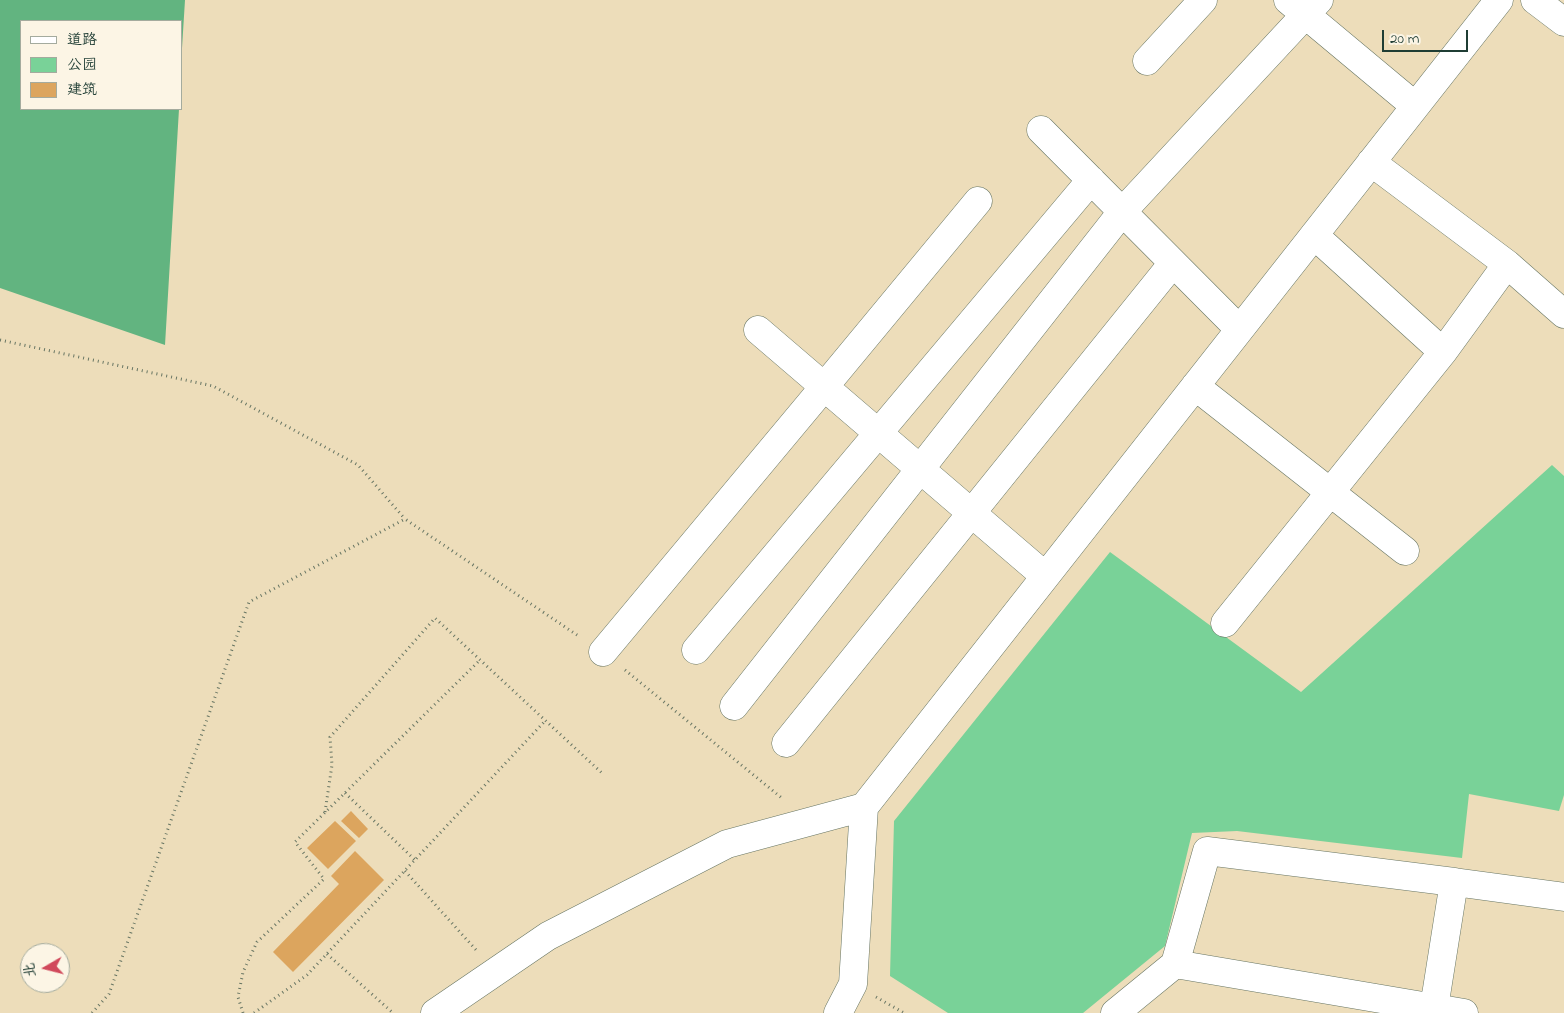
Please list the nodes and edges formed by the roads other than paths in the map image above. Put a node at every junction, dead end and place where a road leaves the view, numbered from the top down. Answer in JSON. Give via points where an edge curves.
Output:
{"nodes":[{"id":1,"x":1203,"y":0,"type":"edge"},
{"id":2,"x":1499,"y":0,"type":"edge"},
{"id":3,"x":1535,"y":0,"type":"edge"},
{"id":4,"x":1304,"y":5,"type":"edge"},
{"id":5,"x":1564,"y":22,"type":"edge"},
{"id":6,"x":1147,"y":61,"type":"dead end"},
{"id":7,"x":1415,"y":106,"type":"junction"},
{"id":8,"x":1041,"y":130,"type":"dead end"},
{"id":9,"x":1371,"y":162,"type":"junction"},
{"id":10,"x":1090,"y":180,"type":"junction"},
{"id":11,"x":978,"y":201,"type":"dead end"},
{"id":12,"x":1122,"y":212,"type":"junction"},
{"id":13,"x":1314,"y":234,"type":"junction"},
{"id":14,"x":1173,"y":262,"type":"junction"},
{"id":15,"x":1507,"y":264,"type":"junction"},
{"id":16,"x":1564,"y":314,"type":"edge"},
{"id":17,"x":1240,"y":329,"type":"junction"},
{"id":18,"x":758,"y":330,"type":"dead end"},
{"id":19,"x":1443,"y":352,"type":"junction"},
{"id":20,"x":1195,"y":386,"type":"junction"},
{"id":21,"x":824,"y":387,"type":"junction"},
{"id":22,"x":878,"y":432,"type":"junction"},
{"id":23,"x":920,"y":469,"type":"junction"},
{"id":24,"x":1330,"y":492,"type":"junction"},
{"id":25,"x":971,"y":512,"type":"junction"},
{"id":26,"x":1405,"y":551,"type":"dead end"},
{"id":27,"x":1045,"y":576,"type":"junction"},
{"id":28,"x":1225,"y":623,"type":"dead end"},
{"id":29,"x":696,"y":650,"type":"dead end"},
{"id":30,"x":602,"y":652,"type":"road end"},
{"id":31,"x":734,"y":706,"type":"dead end"},
{"id":32,"x":786,"y":742,"type":"dead end"},
{"id":33,"x":864,"y":807,"type":"junction"},
{"id":34,"x":1454,"y":882,"type":"junction"},
{"id":35,"x":1564,"y":897,"type":"edge"},
{"id":36,"x":1175,"y":964,"type":"junction"},
{"id":37,"x":1423,"y":1009,"type":"edge"},
{"id":38,"x":435,"y":1013,"type":"edge"},
{"id":39,"x":838,"y":1013,"type":"edge"},
{"id":40,"x":1115,"y":1013,"type":"edge"},
{"id":41,"x":1464,"y":1013,"type":"edge"}],
"edges":[{"from":1,"to":6,"type":"street"},
{"from":2,"to":7,"type":"street"},
{"from":3,"to":5,"type":"street"},
{"from":4,"to":7,"type":"street"},
{"from":4,"to":12,"type":"street"},
{"from":7,"to":9,"type":"street"},
{"from":8,"to":10,"type":"street"},
{"from":9,"to":13,"type":"street"},
{"from":9,"to":15,"type":"street"},
{"from":10,"to":12,"type":"street"},
{"from":10,"to":22,"type":"street"},
{"from":11,"to":21,"type":"street"},
{"from":12,"to":14,"type":"street"},
{"from":12,"to":23,"type":"street"},
{"from":13,"to":17,"type":"street"},
{"from":13,"to":19,"type":"street"},
{"from":14,"to":17,"type":"street"},
{"from":14,"to":25,"type":"street"},
{"from":15,"to":16,"type":"street"},
{"from":15,"to":19,"type":"street"},
{"from":17,"to":20,"type":"street"},
{"from":18,"to":21,"type":"street"},
{"from":19,"to":24,"type":"street"},
{"from":20,"to":24,"type":"street"},
{"from":20,"to":27,"type":"street"},
{"from":21,"to":22,"type":"street"},
{"from":21,"to":30,"type":"street"},
{"from":22,"to":23,"type":"street"},
{"from":22,"to":29,"type":"street"},
{"from":23,"to":25,"type":"street"},
{"from":23,"to":31,"type":"street"},
{"from":24,"to":26,"type":"street"},
{"from":24,"to":28,"type":"street"},
{"from":25,"to":27,"type":"street"},
{"from":25,"to":32,"type":"street"},
{"from":27,"to":33,"type":"street"},
{"from":33,"to":38,"type":"street","via":[[727,844],[548,936]]},
{"from":33,"to":39,"type":"street","via":[[853,984]]},
{"from":34,"to":35,"type":"street"},
{"from":34,"to":36,"type":"street","via":[[1208,851]]},
{"from":34,"to":37,"type":"street"},
{"from":36,"to":37,"type":"street"},
{"from":36,"to":40,"type":"street"},
{"from":37,"to":41,"type":"street"}]}
